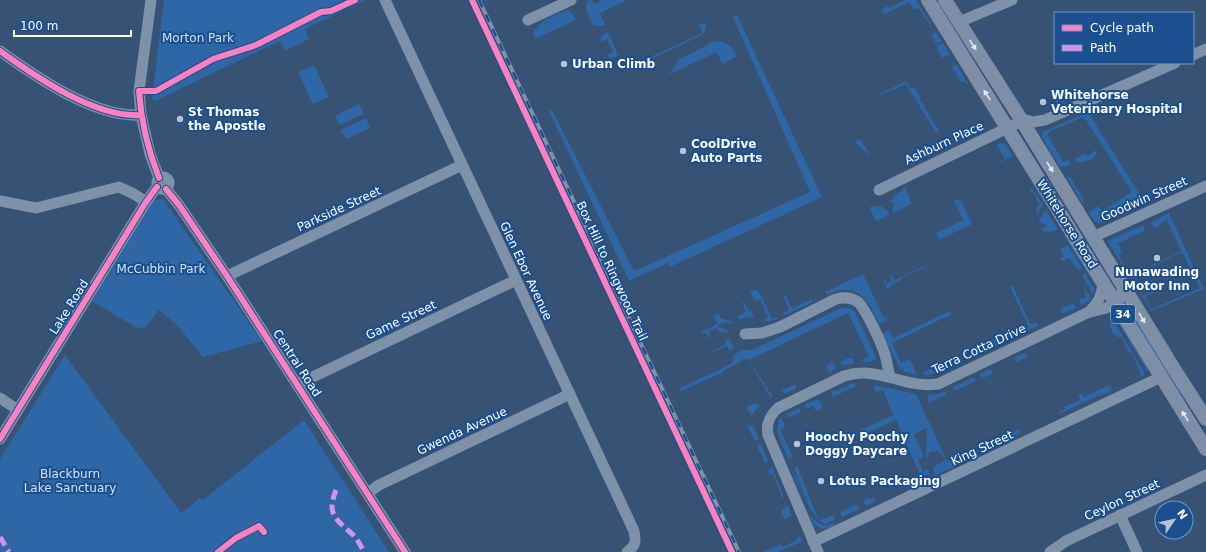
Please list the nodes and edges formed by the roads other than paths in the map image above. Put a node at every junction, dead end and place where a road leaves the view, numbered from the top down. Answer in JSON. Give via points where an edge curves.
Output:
{"nodes":[{"id":1,"x":150,"y":0,"type":"edge"},
{"id":2,"x":385,"y":0,"type":"edge"},
{"id":3,"x":571,"y":0,"type":"edge"},
{"id":4,"x":928,"y":0,"type":"edge"},
{"id":5,"x":945,"y":0,"type":"edge"},
{"id":6,"x":1012,"y":0,"type":"edge"},
{"id":7,"x":528,"y":20,"type":"dead end"},
{"id":8,"x":959,"y":22,"type":"junction"},
{"id":9,"x":1206,"y":50,"type":"edge"},
{"id":10,"x":0,"y":51,"type":"edge"},
{"id":11,"x":1194,"y":55,"type":"edge"},
{"id":12,"x":1173,"y":64,"type":"edge"},
{"id":13,"x":141,"y":114,"type":"junction"},
{"id":14,"x":1020,"y":119,"type":"junction"},
{"id":15,"x":1045,"y":120,"type":"junction"},
{"id":16,"x":1007,"y":128,"type":"junction"},
{"id":17,"x":1034,"y":141,"type":"junction"},
{"id":18,"x":462,"y":165,"type":"junction"},
{"id":19,"x":161,"y":184,"type":"junction"},
{"id":20,"x":1206,"y":186,"type":"edge"},
{"id":21,"x":879,"y":190,"type":"dead end"},
{"id":22,"x":0,"y":201,"type":"edge"},
{"id":23,"x":146,"y":202,"type":"junction"},
{"id":24,"x":1093,"y":237,"type":"junction"},
{"id":25,"x":227,"y":276,"type":"junction"},
{"id":26,"x":516,"y":280,"type":"junction"},
{"id":27,"x":1103,"y":282,"type":"junction"},
{"id":28,"x":1123,"y":286,"type":"junction"},
{"id":29,"x":1116,"y":303,"type":"junction"},
{"id":30,"x":1089,"y":312,"type":"junction"},
{"id":31,"x":745,"y":334,"type":"dead end"},
{"id":32,"x":890,"y":377,"type":"junction"},
{"id":33,"x":1161,"y":377,"type":"junction"},
{"id":34,"x":298,"y":384,"type":"junction"},
{"id":35,"x":570,"y":394,"type":"junction"},
{"id":36,"x":0,"y":398,"type":"edge"},
{"id":37,"x":18,"y":410,"type":"junction"},
{"id":38,"x":1206,"y":419,"type":"edge"},
{"id":39,"x":0,"y":439,"type":"edge"},
{"id":40,"x":1206,"y":449,"type":"edge"},
{"id":41,"x":1206,"y":475,"type":"edge"},
{"id":42,"x":368,"y":493,"type":"junction"},
{"id":43,"x":1120,"y":515,"type":"junction"},
{"id":44,"x":815,"y":547,"type":"edge"},
{"id":45,"x":405,"y":552,"type":"edge"},
{"id":46,"x":627,"y":552,"type":"edge"},
{"id":47,"x":1050,"y":552,"type":"edge"},
{"id":48,"x":1137,"y":552,"type":"edge"}],
"edges":[{"from":1,"to":13,"type":"street","name":"Central Road","via":[[139,91]]},
{"from":2,"to":18,"type":"street","name":"Glen Ebor Avenue"},
{"from":3,"to":7,"type":"street"},
{"from":16,"to":4,"type":"main road","name":"Whitehorse Road","number":"34","one_way":true},
{"from":5,"to":8,"type":"main road","name":"Whitehorse Road","number":"34"},
{"from":6,"to":8,"type":"street"},
{"from":8,"to":14,"type":"main road","name":"Whitehorse Road","number":"34","one_way":true},
{"from":9,"to":11,"type":"street"},
{"from":10,"to":13,"type":"street","via":[[38,78],[85,102],[118,114]]},
{"from":12,"to":15,"type":"street"},
{"from":13,"to":19,"type":"street","name":"Central Road","via":[[150,154]]},
{"from":14,"to":15,"type":"street","via":[[1033,122]]},
{"from":14,"to":16,"type":"street","name":"Ashburn Place"},
{"from":14,"to":17,"type":"main road","name":"Whitehorse Road","number":"34"},
{"from":15,"to":17,"type":"street","via":[[1038,129]]},
{"from":16,"to":21,"type":"street","name":"Ashburn Place"},
{"from":16,"to":27,"type":"main road","name":"Whitehorse Road","number":"34"},
{"from":17,"to":24,"type":"main road","name":"Whitehorse Road","number":"34","one_way":true},
{"from":18,"to":25,"type":"street","name":"Parkside Street"},
{"from":18,"to":26,"type":"street","name":"Glen Ebor Avenue"},
{"from":19,"to":23,"type":"street","name":"Lake Road"},
{"from":19,"to":25,"type":"street","name":"Central Road","via":[[179,205]]},
{"from":20,"to":24,"type":"street","name":"Goodwin Street"},
{"from":22,"to":23,"type":"street","via":[[36,208],[119,187]]},
{"from":23,"to":37,"type":"street","name":"Lake Road"},
{"from":24,"to":28,"type":"main road","name":"Whitehorse Road","number":"34"},
{"from":25,"to":34,"type":"street","name":"Central Road"},
{"from":26,"to":34,"type":"street","name":"Game Street"},
{"from":26,"to":35,"type":"street","name":"Glen Ebor Avenue"},
{"from":27,"to":29,"type":"main road","name":"Whitehorse Road","number":"34"},
{"from":27,"to":30,"type":"street","name":"Terra Cotta Drive","via":[[1099,302]]},
{"from":28,"to":29,"type":"street"},
{"from":28,"to":38,"type":"main road","name":"Whitehorse Road","number":"34","one_way":true},
{"from":29,"to":30,"type":"street","name":"Terra Cotta Drive"},
{"from":29,"to":33,"type":"main road","name":"Whitehorse Road","number":"34"},
{"from":30,"to":32,"type":"street","name":"Terra Cotta Drive","via":[[938,384],[919,385]]},
{"from":31,"to":32,"type":"street","via":[[762,333],[836,299],[851,299],[863,307],[884,352]]},
{"from":32,"to":44,"type":"street","name":"Terra Cotta Drive","via":[[864,372],[844,376],[778,408],[768,420],[768,436]]},
{"from":40,"to":33,"type":"main road","name":"Whitehorse Road","number":"34","one_way":true},
{"from":33,"to":44,"type":"street","name":"King Street"},
{"from":34,"to":42,"type":"street","name":"Central Road"},
{"from":35,"to":42,"type":"street","name":"Gwenda Avenue","via":[[379,484]]},
{"from":35,"to":46,"type":"street","name":"Glen Ebor Avenue","via":[[634,531],[635,544]]},
{"from":36,"to":37,"type":"street"},
{"from":37,"to":39,"type":"street","name":"Lake Road"},
{"from":41,"to":43,"type":"street","name":"Ceylon Street"},
{"from":42,"to":45,"type":"street","name":"Central Road"},
{"from":43,"to":47,"type":"street","name":"Ceylon Street","via":[[1066,541]]},
{"from":43,"to":48,"type":"street"}]}
